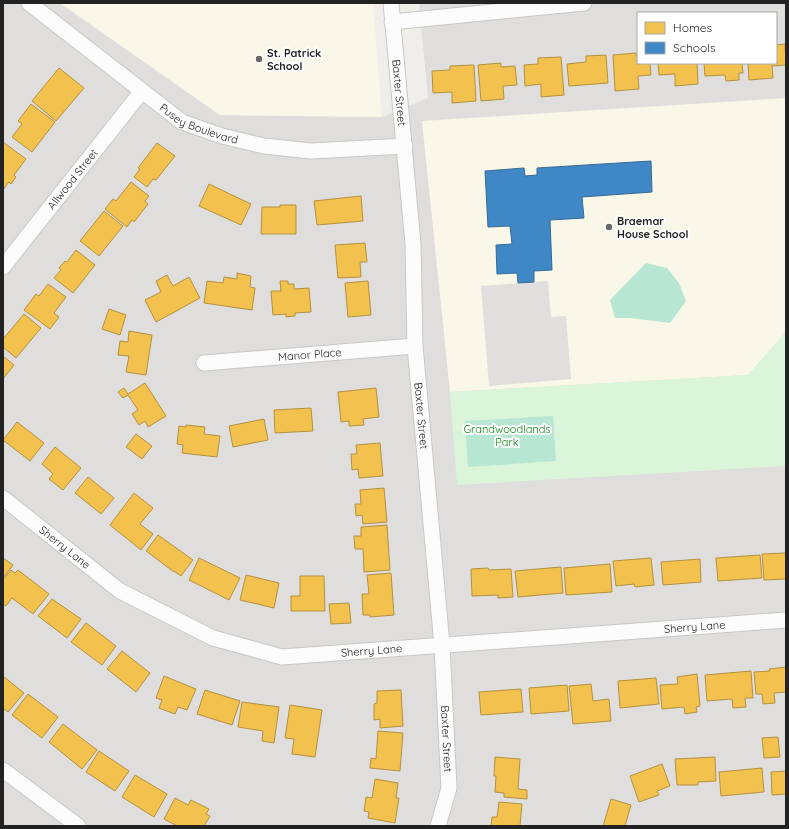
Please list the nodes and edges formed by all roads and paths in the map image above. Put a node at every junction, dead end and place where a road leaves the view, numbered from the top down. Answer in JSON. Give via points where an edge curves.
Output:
{"nodes":[{"id":1,"x":28,"y":3,"type":"edge"},
{"id":2,"x":391,"y":3,"type":"edge"},
{"id":3,"x":584,"y":3,"type":"edge"},
{"id":4,"x":392,"y":22,"type":"junction"},
{"id":5,"x":142,"y":91,"type":"junction"},
{"id":6,"x":404,"y":146,"type":"junction"},
{"id":7,"x":3,"y":268,"type":"edge"},
{"id":8,"x":415,"y":346,"type":"junction"},
{"id":9,"x":204,"y":363,"type":"dead end"},
{"id":10,"x":3,"y":498,"type":"edge"},
{"id":11,"x":786,"y":620,"type":"edge"},
{"id":12,"x":442,"y":645,"type":"junction"},
{"id":13,"x":3,"y":770,"type":"edge"},
{"id":14,"x":78,"y":826,"type":"edge"},
{"id":15,"x":438,"y":826,"type":"edge"}],
"edges":[{"from":1,"to":5,"type":"street","name":"Pusey Boulevard"},
{"from":2,"to":4,"type":"street","name":"Baxter Street"},
{"from":3,"to":4,"type":"street"},
{"from":4,"to":6,"type":"street","name":"Baxter Street"},
{"from":5,"to":6,"type":"street","name":"Pusey Boulevard","via":[[182,122],[222,136],[264,146],[311,151]]},
{"from":5,"to":7,"type":"street","name":"Allwood Street"},
{"from":6,"to":8,"type":"street","name":"Baxter Street","via":[[413,244]]},
{"from":8,"to":9,"type":"street","name":"Manor Place"},
{"from":8,"to":12,"type":"street","name":"Baxter Street"},
{"from":10,"to":12,"type":"street","name":"Sherry Lane","via":[[120,591],[213,638],[282,657]]},
{"from":11,"to":12,"type":"street","name":"Sherry Lane"},
{"from":12,"to":15,"type":"street","name":"Baxter Street","via":[[450,788]]},
{"from":13,"to":14,"type":"street"}]}
